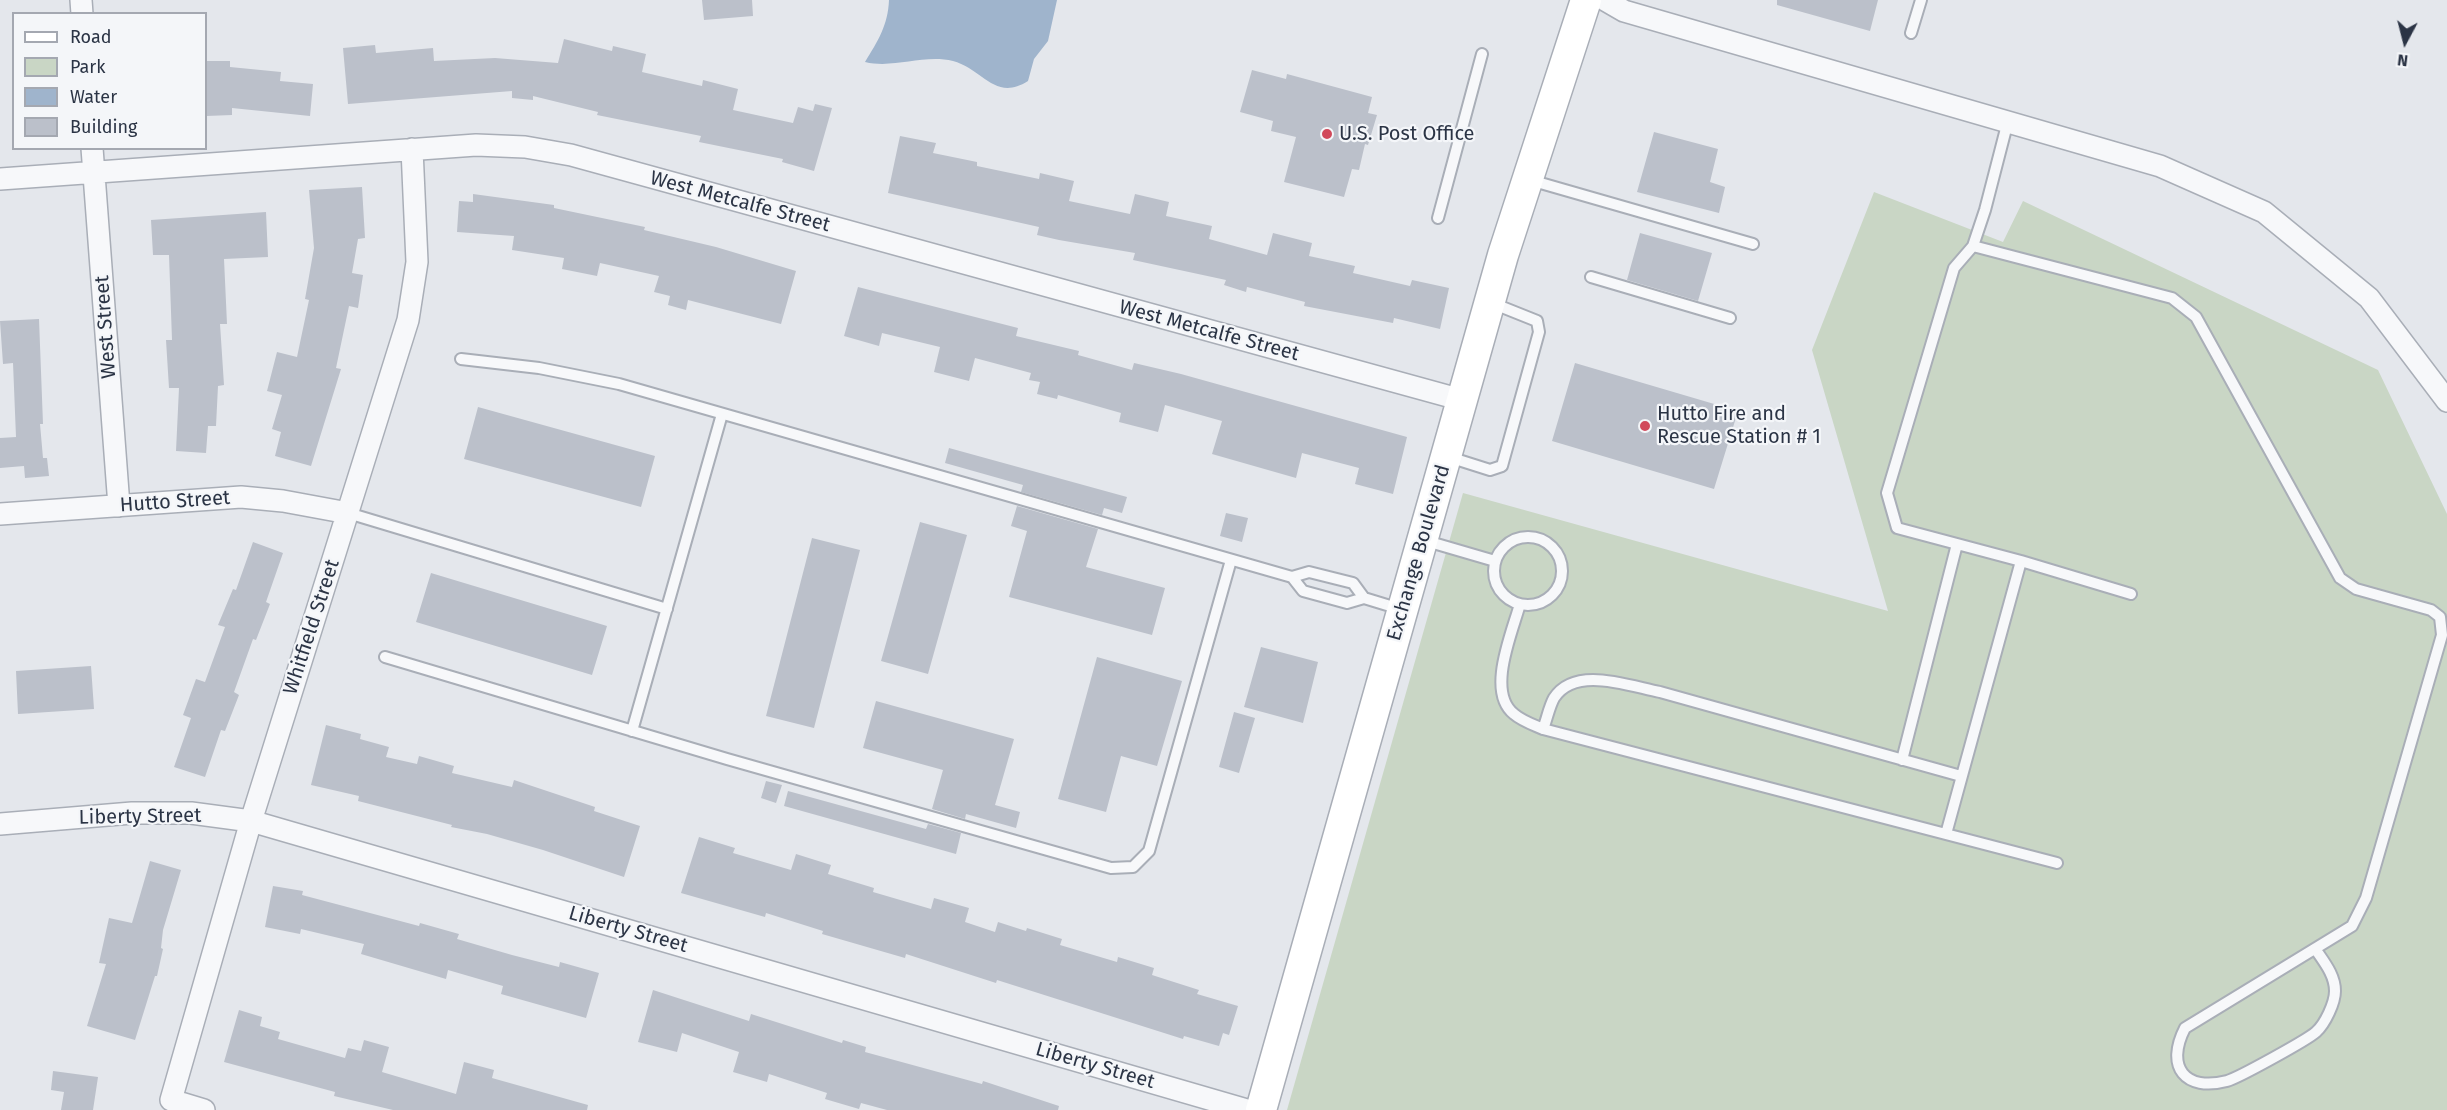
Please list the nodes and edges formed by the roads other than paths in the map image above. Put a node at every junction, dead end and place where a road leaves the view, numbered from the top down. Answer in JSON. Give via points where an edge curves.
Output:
{"nodes":[{"id":1,"x":1586,"y":0,"type":"edge"},
{"id":2,"x":1605,"y":0,"type":"edge"},
{"id":3,"x":1921,"y":0,"type":"edge"},
{"id":4,"x":1911,"y":33,"type":"dead end"},
{"id":5,"x":1482,"y":54,"type":"dead end"},
{"id":6,"x":2008,"y":121,"type":"junction"},
{"id":7,"x":412,"y":149,"type":"junction"},
{"id":8,"x":92,"y":150,"type":"edge"},
{"id":9,"x":94,"y":173,"type":"junction"},
{"id":10,"x":0,"y":179,"type":"edge"},
{"id":11,"x":1527,"y":179,"type":"junction"},
{"id":12,"x":1438,"y":218,"type":"dead end"},
{"id":13,"x":1754,"y":244,"type":"dead end"},
{"id":14,"x":1973,"y":246,"type":"junction"},
{"id":15,"x":1591,"y":278,"type":"dead end"},
{"id":16,"x":1489,"y":302,"type":"junction"},
{"id":17,"x":1730,"y":318,"type":"dead end"},
{"id":18,"x":461,"y":359,"type":"dead end"},
{"id":19,"x":1462,"y":400,"type":"junction"},
{"id":20,"x":2447,"y":402,"type":"edge"},
{"id":21,"x":723,"y":414,"type":"junction"},
{"id":22,"x":1446,"y":456,"type":"junction"},
{"id":23,"x":119,"y":506,"type":"junction"},
{"id":24,"x":348,"y":513,"type":"junction"},
{"id":25,"x":0,"y":514,"type":"edge"},
{"id":26,"x":1423,"y":540,"type":"junction"},
{"id":27,"x":1957,"y":544,"type":"junction"},
{"id":28,"x":1231,"y":560,"type":"junction"},
{"id":29,"x":1495,"y":561,"type":"junction"},
{"id":30,"x":2021,"y":561,"type":"junction"},
{"id":31,"x":1292,"y":577,"type":"junction"},
{"id":32,"x":2131,"y":594,"type":"dead end"},
{"id":33,"x":1364,"y":598,"type":"junction"},
{"id":34,"x":1520,"y":604,"type":"junction"},
{"id":35,"x":667,"y":609,"type":"junction"},
{"id":36,"x":1403,"y":609,"type":"junction"},
{"id":37,"x":385,"y":657,"type":"dead end"},
{"id":38,"x":1543,"y":729,"type":"junction"},
{"id":39,"x":632,"y":731,"type":"junction"},
{"id":40,"x":1902,"y":760,"type":"junction"},
{"id":41,"x":1961,"y":776,"type":"junction"},
{"id":42,"x":251,"y":821,"type":"junction"},
{"id":43,"x":0,"y":824,"type":"edge"},
{"id":44,"x":1946,"y":834,"type":"junction"},
{"id":45,"x":2057,"y":863,"type":"dead end"},
{"id":46,"x":2316,"y":950,"type":"junction"},
{"id":47,"x":204,"y":1110,"type":"edge"},
{"id":48,"x":1247,"y":1110,"type":"edge"},
{"id":49,"x":1262,"y":1110,"type":"edge"}],
"edges":[{"from":1,"to":11,"type":"street","name":"Exchange Boulevard"},
{"from":2,"to":6,"type":"street","via":[[1624,11]]},
{"from":3,"to":4,"type":"lane"},
{"from":5,"to":12,"type":"lane"},
{"from":6,"to":14,"type":"lane"},
{"from":6,"to":20,"type":"street","via":[[2160,166],[2264,212],[2369,298]]},
{"from":7,"to":9,"type":"street","name":"West Metcalfe Street"},
{"from":7,"to":19,"type":"street","name":"West Metcalfe Street","via":[[476,145],[525,147],[571,155]]},
{"from":7,"to":24,"type":"street","name":"Whitfield Street","via":[[417,261],[408,320]]},
{"from":8,"to":9,"type":"street","name":"West Street"},
{"from":9,"to":10,"type":"street","name":"West Metcalfe Street"},
{"from":9,"to":23,"type":"street","name":"West Street"},
{"from":11,"to":13,"type":"lane"},
{"from":11,"to":16,"type":"street","name":"Exchange Boulevard"},
{"from":14,"to":27,"type":"lane","via":[[1954,268],[1887,494],[1897,528]]},
{"from":14,"to":46,"type":"lane","via":[[2172,298],[2196,317],[2340,578],[2356,589],[2431,610],[2440,617],[2442,635],[2366,898],[2352,926]]},
{"from":15,"to":17,"type":"lane"},
{"from":16,"to":19,"type":"street","name":"Exchange Boulevard"},
{"from":16,"to":22,"type":"lane","via":[[1537,321],[1539,332],[1526,381],[1502,466],[1490,470]]},
{"from":18,"to":21,"type":"lane","via":[[538,368],[620,384]]},
{"from":19,"to":22,"type":"street","name":"Exchange Boulevard"},
{"from":21,"to":28,"type":"lane"},
{"from":21,"to":35,"type":"lane"},
{"from":22,"to":26,"type":"street","name":"Exchange Boulevard"},
{"from":23,"to":24,"type":"street","name":"Hutto Street","via":[[241,497]]},
{"from":23,"to":25,"type":"street","name":"Hutto Street"},
{"from":24,"to":35,"type":"lane"},
{"from":24,"to":42,"type":"street","name":"Whitfield Street"},
{"from":26,"to":29,"type":"lane"},
{"from":26,"to":36,"type":"street","name":"Exchange Boulevard"},
{"from":27,"to":30,"type":"lane"},
{"from":27,"to":40,"type":"lane"},
{"from":28,"to":31,"type":"lane"},
{"from":28,"to":39,"type":"lane","via":[[1149,851],[1133,867],[1111,867]]},
{"from":29,"to":34,"type":"lane","via":[[1496,583],[1510,600]]},
{"from":29,"to":34,"type":"lane","via":[[1508,543],[1530,537],[1541,540],[1557,555],[1561,576],[1551,596],[1531,605]]},
{"from":30,"to":32,"type":"lane"},
{"from":30,"to":41,"type":"lane"},
{"from":31,"to":33,"type":"lane","via":[[1303,591],[1347,603]]},
{"from":31,"to":33,"type":"lane","via":[[1309,572],[1353,583]]},
{"from":33,"to":36,"type":"lane"},
{"from":34,"to":38,"type":"lane","via":[[1500,679],[1501,697],[1514,714]]},
{"from":35,"to":39,"type":"lane"},
{"from":36,"to":49,"type":"street","name":"Exchange Boulevard"},
{"from":37,"to":39,"type":"lane"},
{"from":38,"to":40,"type":"lane","via":[[1553,700],[1562,688],[1580,680],[1611,682],[1660,692]]},
{"from":38,"to":44,"type":"lane"},
{"from":40,"to":41,"type":"lane"},
{"from":41,"to":44,"type":"lane"},
{"from":42,"to":43,"type":"street","name":"Liberty Street","via":[[191,813],[144,813]]},
{"from":42,"to":47,"type":"street","name":"Whitfield Street","via":[[171,1100]]},
{"from":42,"to":48,"type":"street","name":"Liberty Street"},
{"from":44,"to":45,"type":"lane"},
{"from":46,"to":46,"type":"lane","via":[[2185,1028],[2176,1045],[2175,1062],[2186,1077],[2206,1083],[2229,1080],[2317,1032],[2329,1014],[2335,992],[2331,972]]}]}
